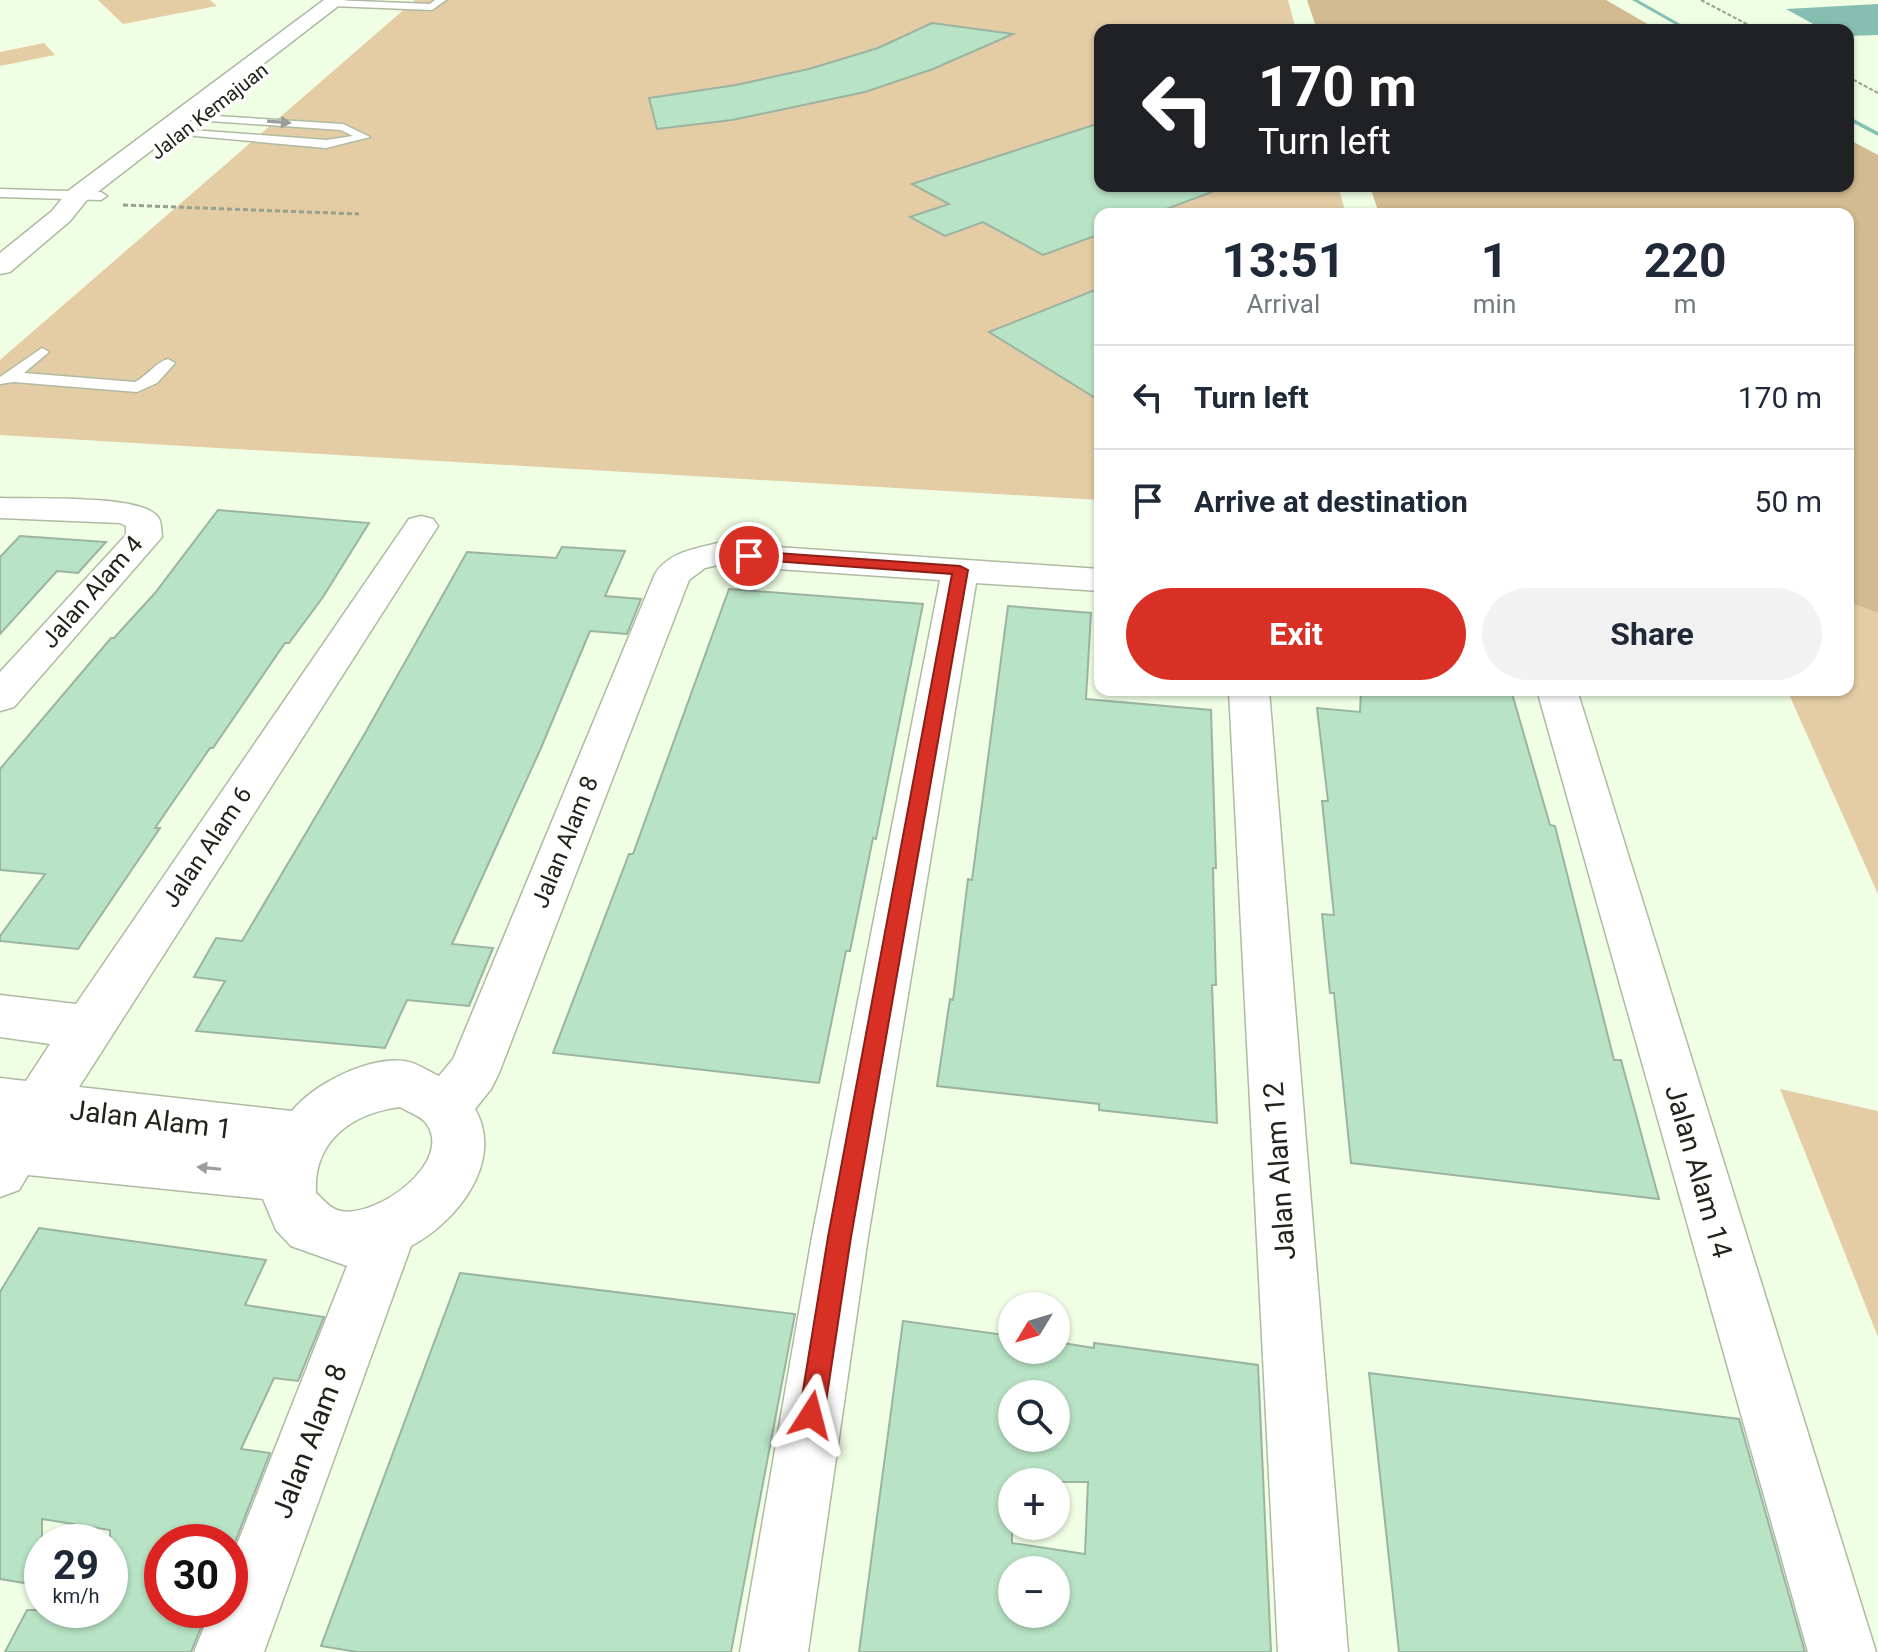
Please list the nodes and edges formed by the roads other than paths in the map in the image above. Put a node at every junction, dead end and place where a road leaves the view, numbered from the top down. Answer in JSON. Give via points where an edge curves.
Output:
{"nodes":[{"id":1,"x":441,"y":0,"type":"edge"},
{"id":2,"x":343,"y":2,"type":"edge"},
{"id":3,"x":183,"y":124,"type":"junction"},
{"id":4,"x":0,"y":193,"type":"edge"},
{"id":5,"x":82,"y":203,"type":"junction"},
{"id":6,"x":0,"y":266,"type":"edge"},
{"id":7,"x":42,"y":352,"type":"dead end"},
{"id":8,"x":168,"y":363,"type":"dead end"},
{"id":9,"x":5,"y":381,"type":"edge"},
{"id":10,"x":0,"y":508,"type":"edge"},
{"id":11,"x":421,"y":526,"type":"dead end"},
{"id":12,"x":960,"y":570,"type":"junction"},
{"id":13,"x":1094,"y":580,"type":"edge"},
{"id":14,"x":1249,"y":696,"type":"edge"},
{"id":15,"x":1559,"y":696,"type":"edge"},
{"id":16,"x":0,"y":697,"type":"edge"},
{"id":17,"x":0,"y":1016,"type":"edge"},
{"id":18,"x":88,"y":1027,"type":"junction"},
{"id":19,"x":447,"y":1104,"type":"junction"},
{"id":20,"x":11,"y":1135,"type":"edge"},
{"id":21,"x":295,"y":1156,"type":"junction"},
{"id":22,"x":389,"y":1230,"type":"junction"},
{"id":23,"x":229,"y":1652,"type":"edge"},
{"id":24,"x":774,"y":1652,"type":"edge"},
{"id":25,"x":1313,"y":1652,"type":"edge"},
{"id":26,"x":1842,"y":1652,"type":"edge"}],
"edges":[{"from":1,"to":2,"type":"lane","via":[[432,7]]},
{"from":2,"to":3,"type":"street","name":"Jalan Kemajuan"},
{"from":3,"to":3,"type":"lane","one_way":true,"via":[[343,127],[364,137],[326,144]]},
{"from":3,"to":5,"type":"street","name":"Jalan Kemajuan"},
{"from":4,"to":5,"type":"lane"},
{"from":5,"to":6,"type":"street","name":"Jalan Kemajuan"},
{"from":7,"to":9,"type":"lane"},
{"from":8,"to":9,"type":"lane","via":[[137,387]]},
{"from":10,"to":16,"type":"street","name":"Jalan Alam 4","via":[[127,513],[143,521],[145,528],[144,537]]},
{"from":11,"to":18,"type":"street","name":"Jalan Alam 6"},
{"from":12,"to":13,"type":"street"},
{"from":12,"to":19,"type":"street","name":"Jalan Alam 8","via":[[718,554],[693,560],[673,574],[473,1073]]},
{"from":12,"to":24,"type":"street","via":[[840,1237]]},
{"from":14,"to":25,"type":"street","name":"Jalan Alam 12"},
{"from":15,"to":26,"type":"street","name":"Jalan Alam 14"},
{"from":17,"to":18,"type":"street"},
{"from":18,"to":20,"type":"street","name":"Jalan Alam 6"},
{"from":19,"to":21,"type":"street","via":[[404,1084],[377,1086],[322,1114]]},
{"from":19,"to":22,"type":"street","via":[[457,1123],[453,1170],[416,1215]]},
{"from":20,"to":21,"type":"street","name":"Jalan Alam 1"},
{"from":21,"to":22,"type":"street","via":[[289,1198],[299,1217],[315,1230],[363,1237]]},
{"from":22,"to":23,"type":"street","name":"Jalan Alam 8"}]}
